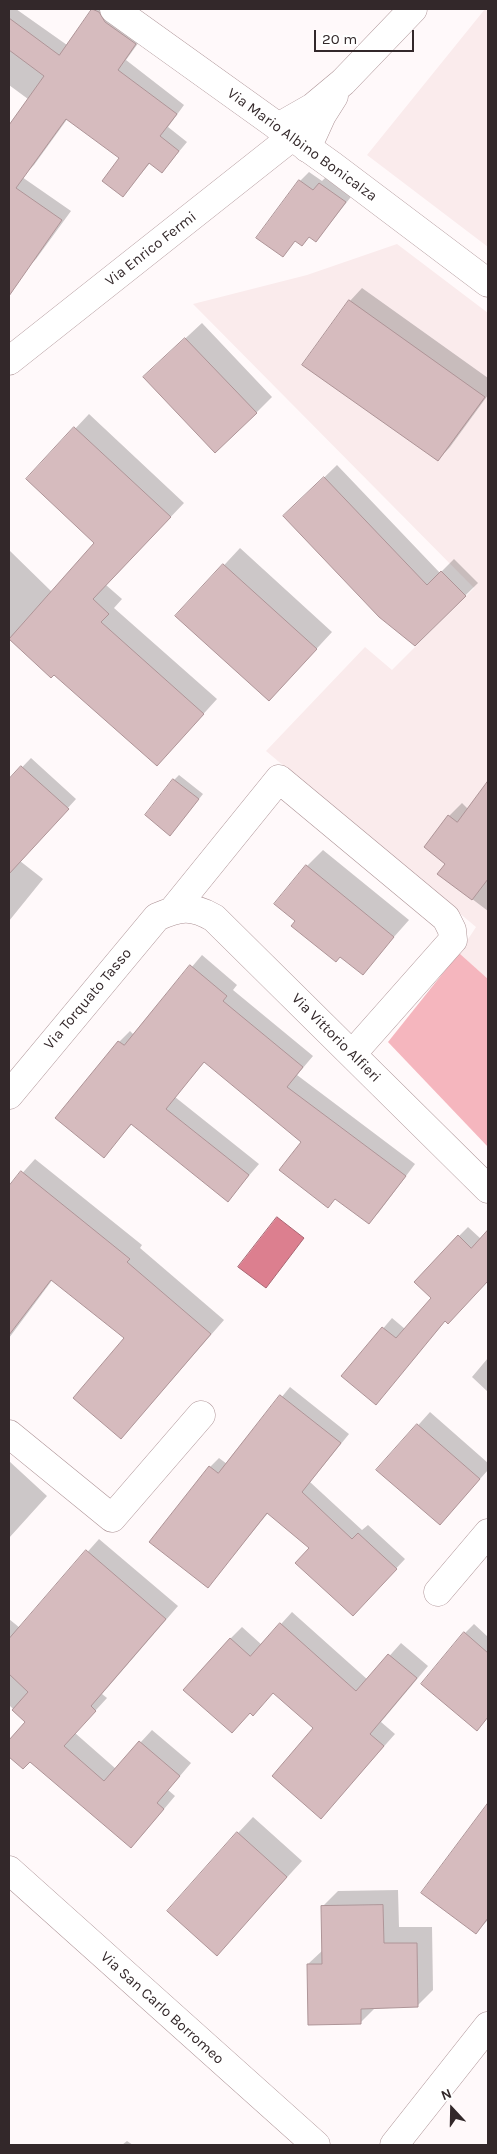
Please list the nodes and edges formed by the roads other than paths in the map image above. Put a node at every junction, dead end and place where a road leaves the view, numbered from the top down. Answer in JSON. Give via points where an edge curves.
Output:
{"nodes":[{"id":1,"x":114,"y":9,"type":"edge"},
{"id":2,"x":413,"y":9,"type":"edge"},
{"id":3,"x":293,"y":138,"type":"junction"},
{"id":4,"x":488,"y":283,"type":"edge"},
{"id":5,"x":9,"y":361,"type":"edge"},
{"id":6,"x":173,"y":910,"type":"junction"},
{"id":7,"x":353,"y":1054,"type":"junction"},
{"id":8,"x":9,"y":1096,"type":"edge"},
{"id":9,"x":488,"y":1189,"type":"edge"},
{"id":10,"x":201,"y":1415,"type":"dead end"},
{"id":11,"x":9,"y":1434,"type":"edge"},
{"id":12,"x":488,"y":1533,"type":"edge"},
{"id":13,"x":438,"y":1592,"type":"dead end"},
{"id":14,"x":9,"y":1870,"type":"edge"},
{"id":15,"x":488,"y":2026,"type":"edge"},
{"id":16,"x":316,"y":2145,"type":"edge"},
{"id":17,"x":394,"y":2145,"type":"edge"}],
"edges":[{"from":1,"to":3,"type":"street","name":"Via Mario Albino Bonicalza"},
{"from":2,"to":3,"type":"street","name":"Via Enrico Fermi","via":[[343,82],[313,107]]},
{"from":3,"to":4,"type":"street","name":"Via Mario Albino Bonicalza"},
{"from":3,"to":5,"type":"street","name":"Via Enrico Fermi"},
{"from":6,"to":7,"type":"street","name":"Via Vittorio Alfieri","via":[[198,909],[214,918]]},
{"from":6,"to":7,"type":"street","via":[[279,779],[446,918],[452,930],[453,940]]},
{"from":6,"to":8,"type":"street","name":"Via Torquato Tasso","via":[[157,917]]},
{"from":7,"to":9,"type":"street","name":"Via Vittorio Alfieri"},
{"from":10,"to":11,"type":"street","via":[[112,1518]]},
{"from":12,"to":13,"type":"street"},
{"from":14,"to":16,"type":"street","name":"Via San Carlo Borromeo"},
{"from":15,"to":17,"type":"street"}]}
